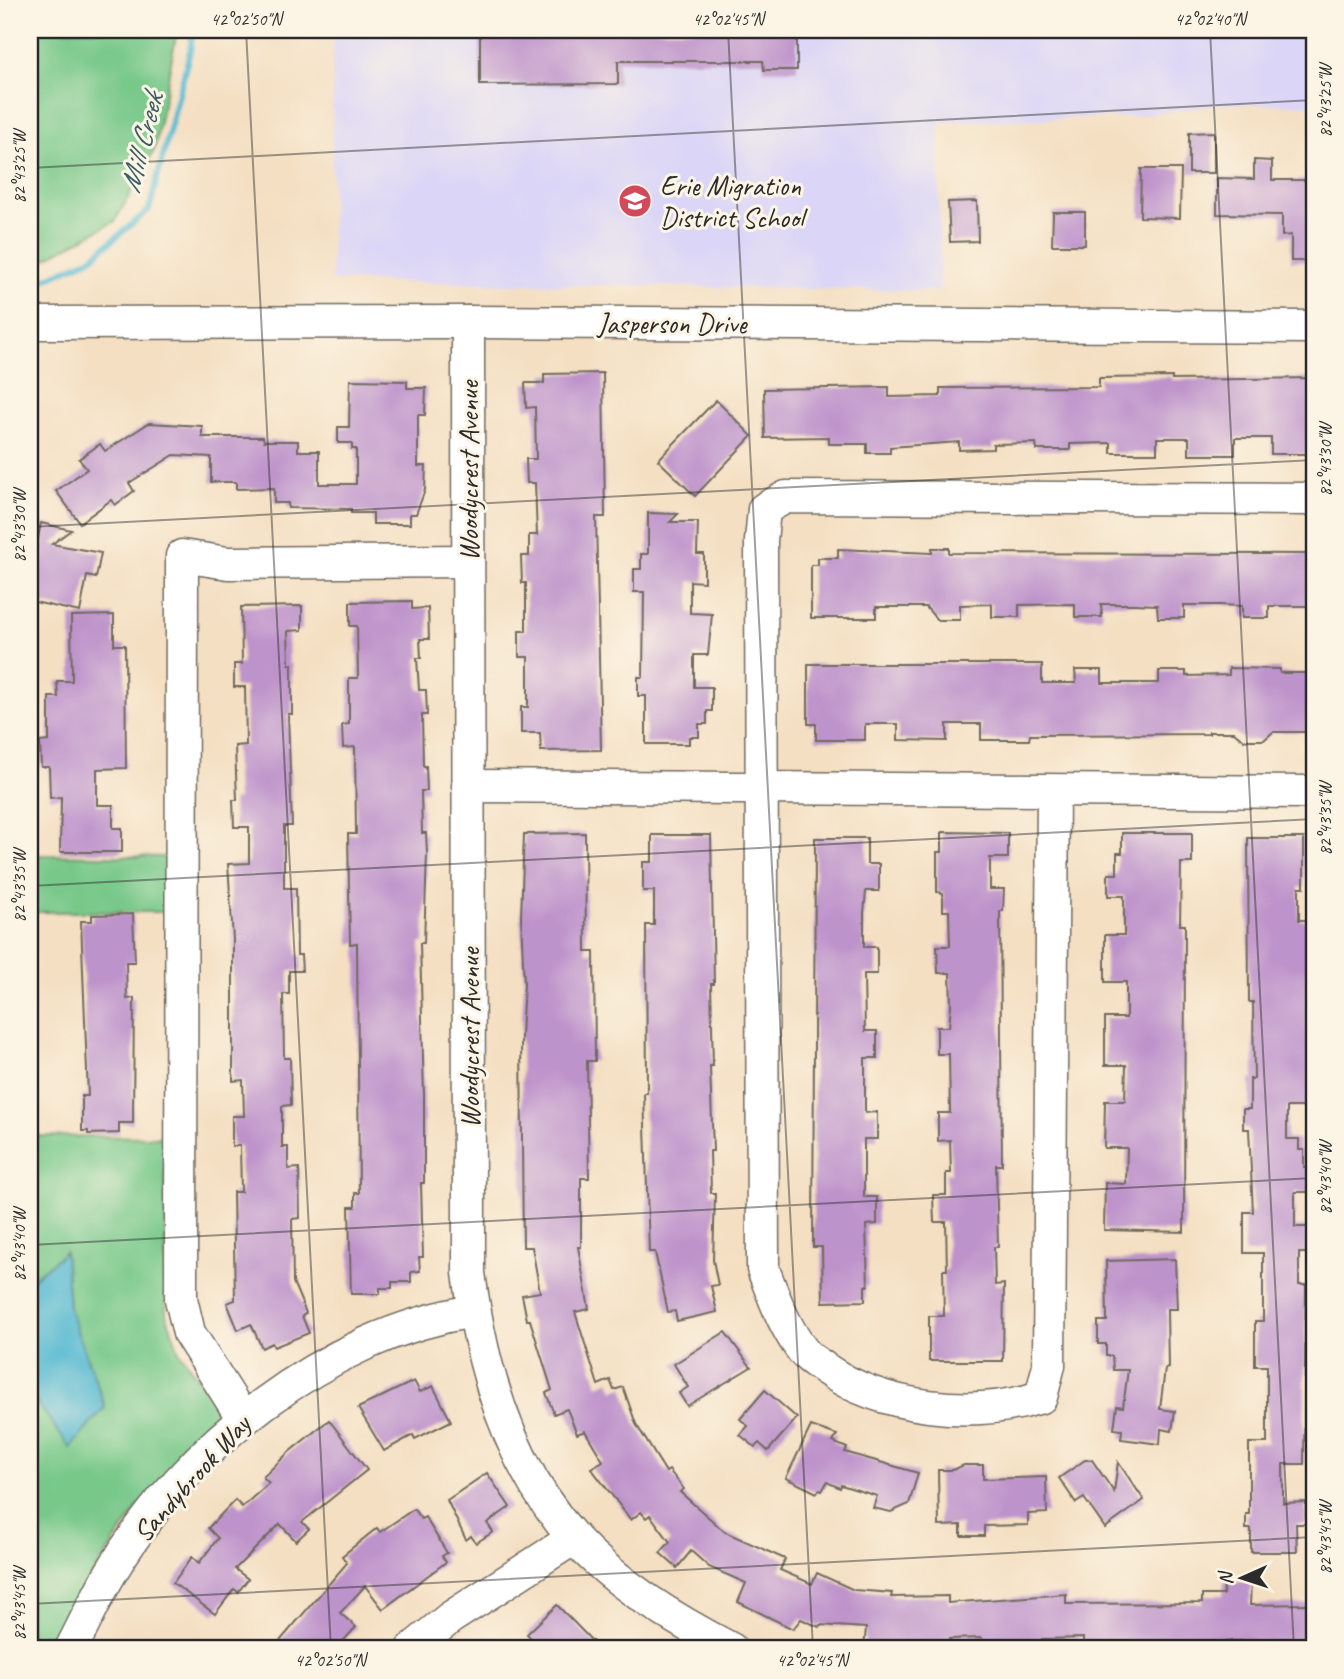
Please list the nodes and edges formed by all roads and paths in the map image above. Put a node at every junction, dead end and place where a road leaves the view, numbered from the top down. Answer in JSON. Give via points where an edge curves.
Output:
{"nodes":[{"id":1,"x":468,"y":322,"type":"junction"},
{"id":2,"x":30,"y":323,"type":"edge"},
{"id":3,"x":1314,"y":327,"type":"edge"},
{"id":4,"x":1314,"y":499,"type":"edge"},
{"id":5,"x":468,"y":561,"type":"junction"},
{"id":6,"x":468,"y":786,"type":"junction"},
{"id":7,"x":762,"y":787,"type":"junction"},
{"id":8,"x":1053,"y":791,"type":"junction"},
{"id":9,"x":1314,"y":792,"type":"edge"},
{"id":10,"x":474,"y":1311,"type":"junction"},
{"id":11,"x":242,"y":1417,"type":"junction"},
{"id":12,"x":575,"y":1538,"type":"junction"},
{"id":13,"x":71,"y":1649,"type":"edge"},
{"id":14,"x":412,"y":1649,"type":"edge"},
{"id":15,"x":731,"y":1649,"type":"edge"}],
"edges":[{"from":1,"to":2,"type":"street","name":"Jasperson Drive"},
{"from":1,"to":3,"type":"street","name":"Jasperson Drive"},
{"from":1,"to":5,"type":"street","name":"Woodycrest Avenue"},
{"from":4,"to":7,"type":"street","via":[[786,497],[764,509],[761,541]]},
{"from":5,"to":6,"type":"street","name":"Woodycrest Avenue"},
{"from":5,"to":11,"type":"street","via":[[228,563],[182,556],[181,1299],[189,1333]]},
{"from":6,"to":7,"type":"street"},
{"from":6,"to":10,"type":"street","name":"Woodycrest Avenue","via":[[469,1273]]},
{"from":7,"to":8,"type":"street"},
{"from":7,"to":8,"type":"street","via":[[763,1269],[781,1314],[804,1353],[848,1385],[900,1403],[1012,1407],[1041,1397],[1049,1365]]},
{"from":8,"to":9,"type":"street"},
{"from":10,"to":11,"type":"street","name":"Sandybrook Way","via":[[378,1338]]},
{"from":10,"to":12,"type":"street","name":"Woodycrest Avenue","via":[[503,1420],[535,1481]]},
{"from":11,"to":13,"type":"street","name":"Sandybrook Way","via":[[157,1507],[111,1572]]},
{"from":12,"to":14,"type":"street","via":[[450,1618]]},
{"from":12,"to":15,"type":"street","name":"Woodycrest Avenue","via":[[643,1598]]}]}
